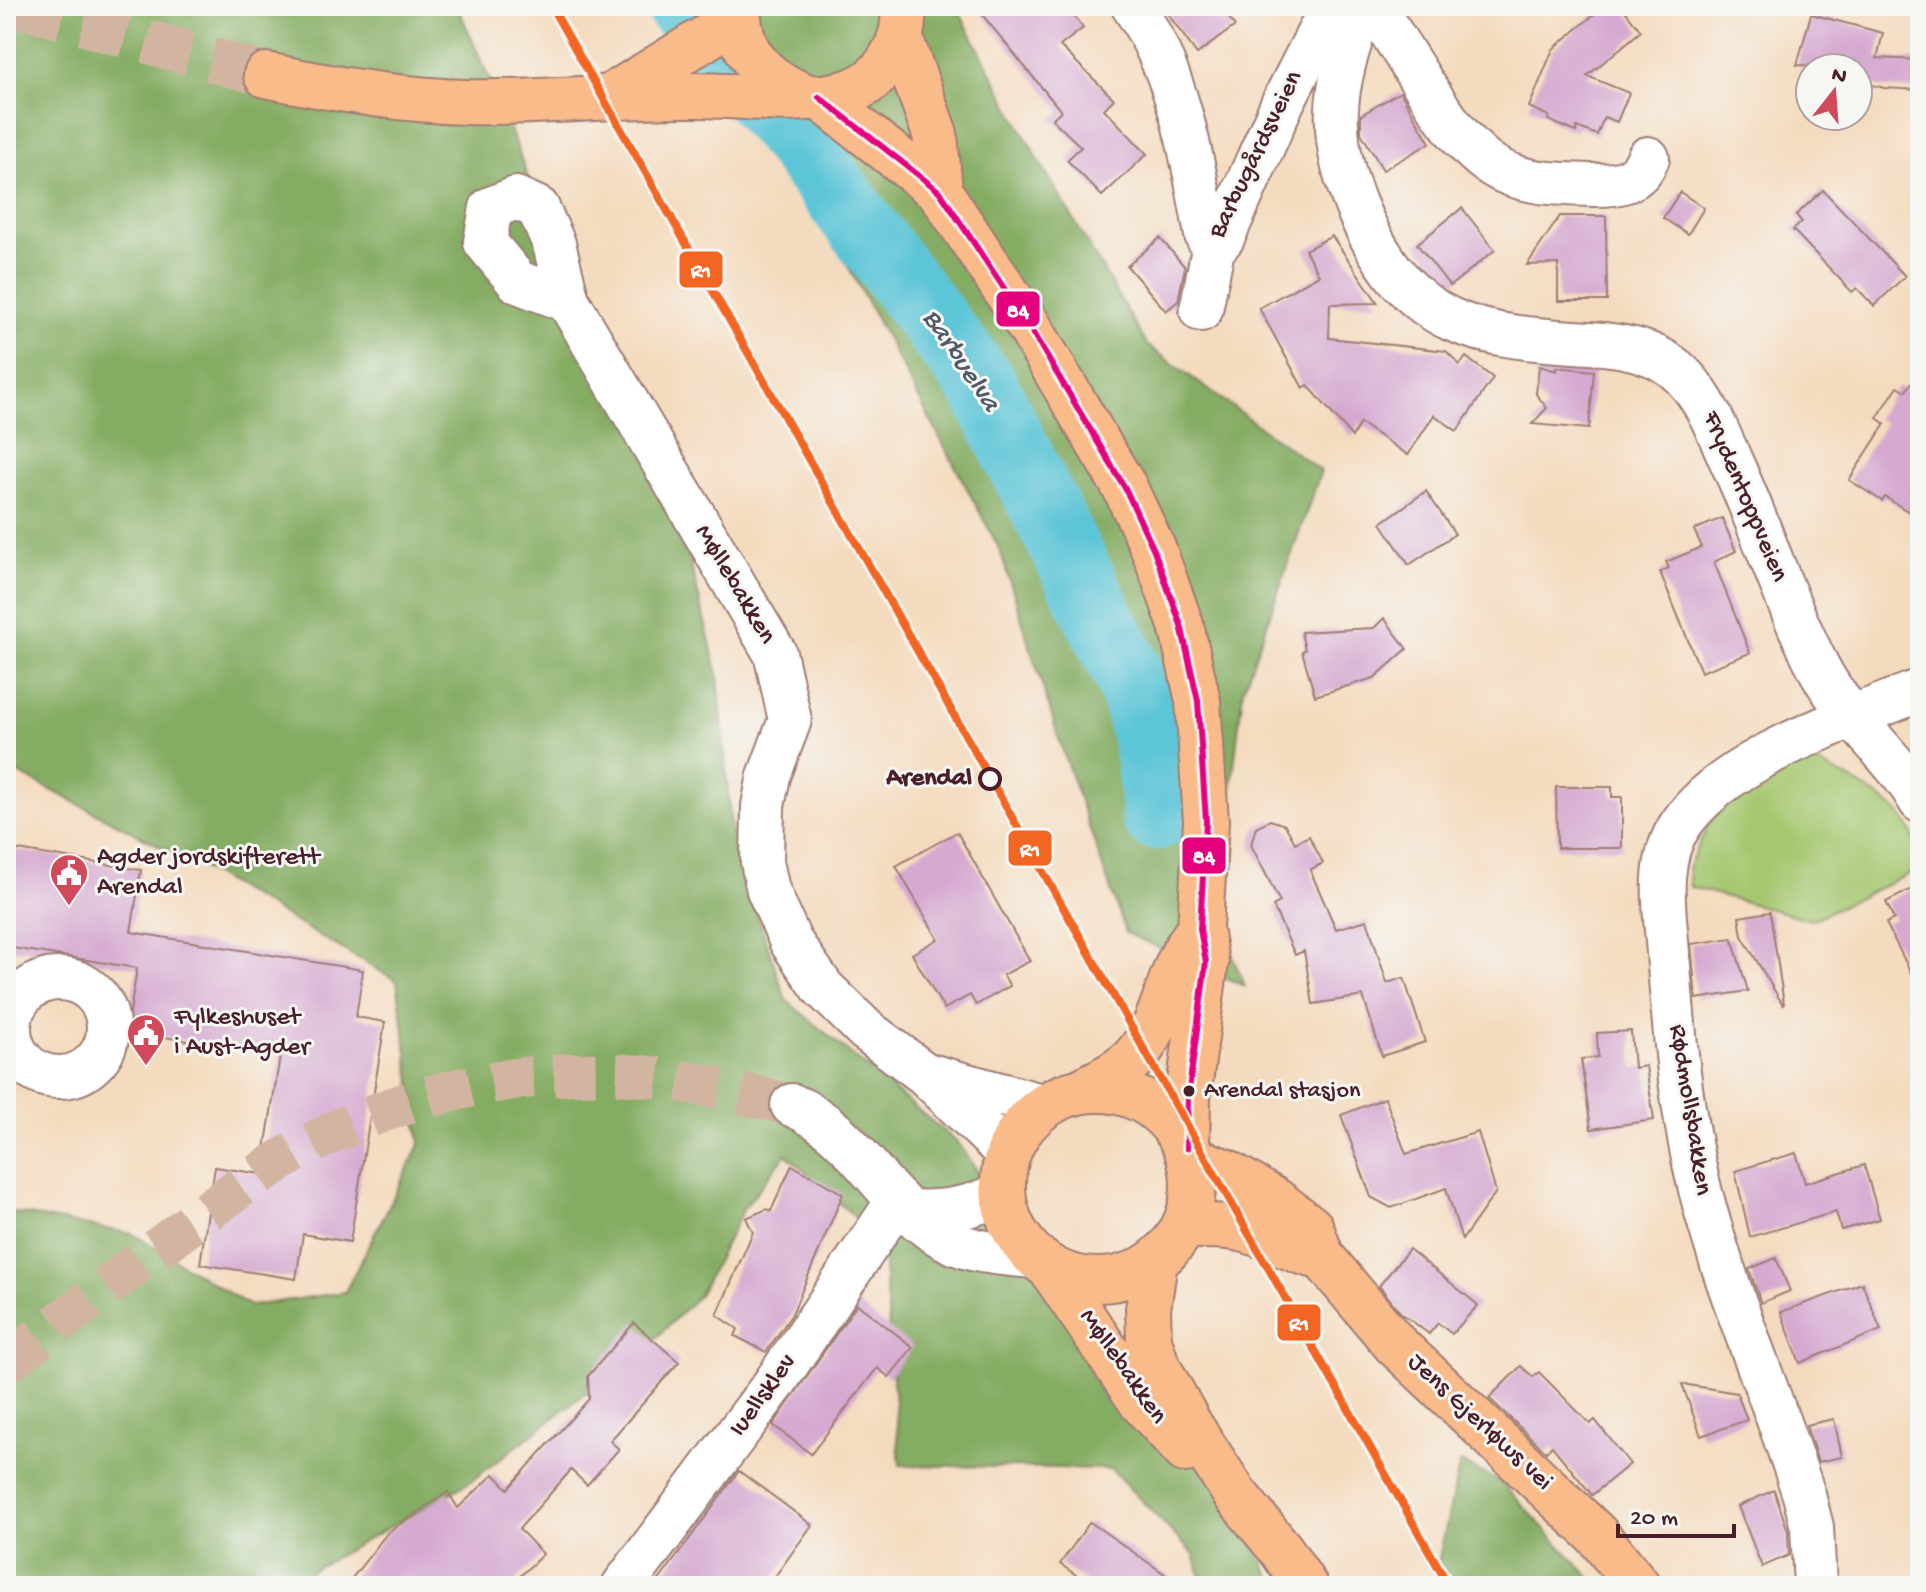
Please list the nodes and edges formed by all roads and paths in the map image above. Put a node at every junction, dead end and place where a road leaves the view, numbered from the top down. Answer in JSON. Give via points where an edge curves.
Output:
{"nodes":[{"id":1,"x":739,"y":6,"type":"edge"},
{"id":2,"x":1133,"y":6,"type":"edge"},
{"id":3,"x":1302,"y":6,"type":"edge"},
{"id":4,"x":1332,"y":6,"type":"edge"},
{"id":5,"x":1364,"y":6,"type":"edge"},
{"id":6,"x":1372,"y":6,"type":"edge"},
{"id":7,"x":901,"y":22,"type":"edge"},
{"id":8,"x":266,"y":75,"type":"tunnel mouth"},
{"id":9,"x":611,"y":96,"type":"junction"},
{"id":10,"x":814,"y":97,"type":"junction"},
{"id":11,"x":1283,"y":102,"type":"junction"},
{"id":12,"x":1648,"y":158,"type":"dead end"},
{"id":13,"x":940,"y":192,"type":"junction"},
{"id":14,"x":1213,"y":249,"type":"junction"},
{"id":15,"x":568,"y":301,"type":"dead end"},
{"id":16,"x":1201,"y":310,"type":"dead end"},
{"id":17,"x":1920,"y":690,"type":"edge"},
{"id":18,"x":1852,"y":718,"type":"junction"},
{"id":19,"x":1920,"y":801,"type":"edge"},
{"id":20,"x":1200,"y":929,"type":"junction"},
{"id":21,"x":925,"y":1074,"type":"junction"},
{"id":22,"x":1063,"y":1098,"type":"junction"},
{"id":23,"x":792,"y":1105,"type":"tunnel mouth"},
{"id":24,"x":1202,"y":1159,"type":"junction"},
{"id":25,"x":1005,"y":1174,"type":"junction"},
{"id":26,"x":903,"y":1205,"type":"junction"},
{"id":27,"x":1185,"y":1226,"type":"junction"},
{"id":28,"x":1322,"y":1257,"type":"junction"},
{"id":29,"x":1042,"y":1262,"type":"junction"},
{"id":30,"x":1155,"y":1262,"type":"junction"},
{"id":31,"x":1235,"y":1494,"type":"junction"},
{"id":32,"x":623,"y":1586,"type":"edge"},
{"id":33,"x":1305,"y":1586,"type":"edge"},
{"id":34,"x":1638,"y":1586,"type":"edge"},
{"id":35,"x":1815,"y":1586,"type":"edge"}],
"edges":[{"from":1,"to":9,"type":"main road","via":[[712,34]]},
{"from":1,"to":10,"type":"main road","via":[[743,43],[761,72],[782,87]]},
{"from":2,"to":14,"type":"street","name":"Barbugårdsveien","via":[[1166,65]]},
{"from":3,"to":11,"type":"street","via":[[1286,49]]},
{"from":4,"to":11,"type":"street","name":"Barbugårdsveien"},
{"from":5,"to":18,"type":"street","name":"Frydentoppveien","via":[[1337,84],[1339,154],[1372,241],[1399,280],[1424,305],[1450,320],[1515,338],[1627,347],[1682,374],[1715,426],[1795,620]]},
{"from":6,"to":12,"type":"street","via":[[1467,144],[1494,168],[1545,184],[1614,185],[1634,179]]},
{"from":7,"to":10,"type":"main road","via":[[891,58],[875,77],[851,91]]},
{"from":7,"to":13,"type":"main road","via":[[935,134]]},
{"from":8,"to":9,"type":"main road","via":[[345,92],[466,102]]},
{"from":9,"to":10,"type":"main road"},
{"from":10,"to":13,"type":"main road"},
{"from":11,"to":14,"type":"street","name":"Barbugårdsveien","via":[[1223,238]]},
{"from":13,"to":20,"type":"main road","via":[[1027,323],[1125,488],[1181,625],[1204,758]]},
{"from":14,"to":16,"type":"street"},
{"from":15,"to":21,"type":"street","name":"Møllebakken","via":[[775,653],[790,720],[763,806],[762,862],[791,942],[843,1008]]},
{"from":17,"to":18,"type":"street","name":"Rødmollsbakken"},
{"from":18,"to":19,"type":"street","name":"Frydentoppveien"},
{"from":18,"to":35,"type":"street","name":"Rødmollsbakken","via":[[1771,754],[1697,803],[1679,826],[1665,865],[1671,985],[1700,1191],[1804,1495],[1812,1527]]},
{"from":20,"to":22,"type":"main road","via":[[1182,949],[1160,1014],[1137,1054],[1111,1076]]},
{"from":20,"to":24,"type":"main road","via":[[1206,962],[1188,1097]]},
{"from":21,"to":22,"type":"street","name":"Møllebakken"},
{"from":21,"to":25,"type":"street","name":"Møllebakken"},
{"from":22,"to":24,"type":"main road","via":[[1118,1091],[1136,1097],[1166,1118]]},
{"from":22,"to":25,"type":"main road","via":[[1022,1127]]},
{"from":23,"to":26,"type":"street","via":[[834,1128]]},
{"from":24,"to":27,"type":"main road"},
{"from":24,"to":28,"type":"main road","name":"Jens Gjerløws vei","via":[[1276,1201],[1311,1228]]},
{"from":25,"to":26,"type":"street","via":[[971,1207],[938,1212]]},
{"from":25,"to":29,"type":"main road","via":[[1012,1228]]},
{"from":26,"to":29,"type":"street","via":[[951,1242]]},
{"from":26,"to":32,"type":"street","name":"Iuellsklev"},
{"from":27,"to":28,"type":"main road","via":[[1229,1226],[1300,1254]]},
{"from":27,"to":30,"type":"main road"},
{"from":28,"to":34,"type":"main road","name":"Jens Gjerløws vei","via":[[1395,1344],[1597,1535]]},
{"from":29,"to":30,"type":"main road","via":[[1092,1281],[1114,1280]]},
{"from":29,"to":31,"type":"main road","name":"Møllebakken","via":[[1142,1403]]},
{"from":30,"to":31,"type":"main road","name":"Møllebakken","via":[[1148,1309],[1157,1365]]},
{"from":31,"to":33,"type":"main road","name":"Møllebakken"}]}
